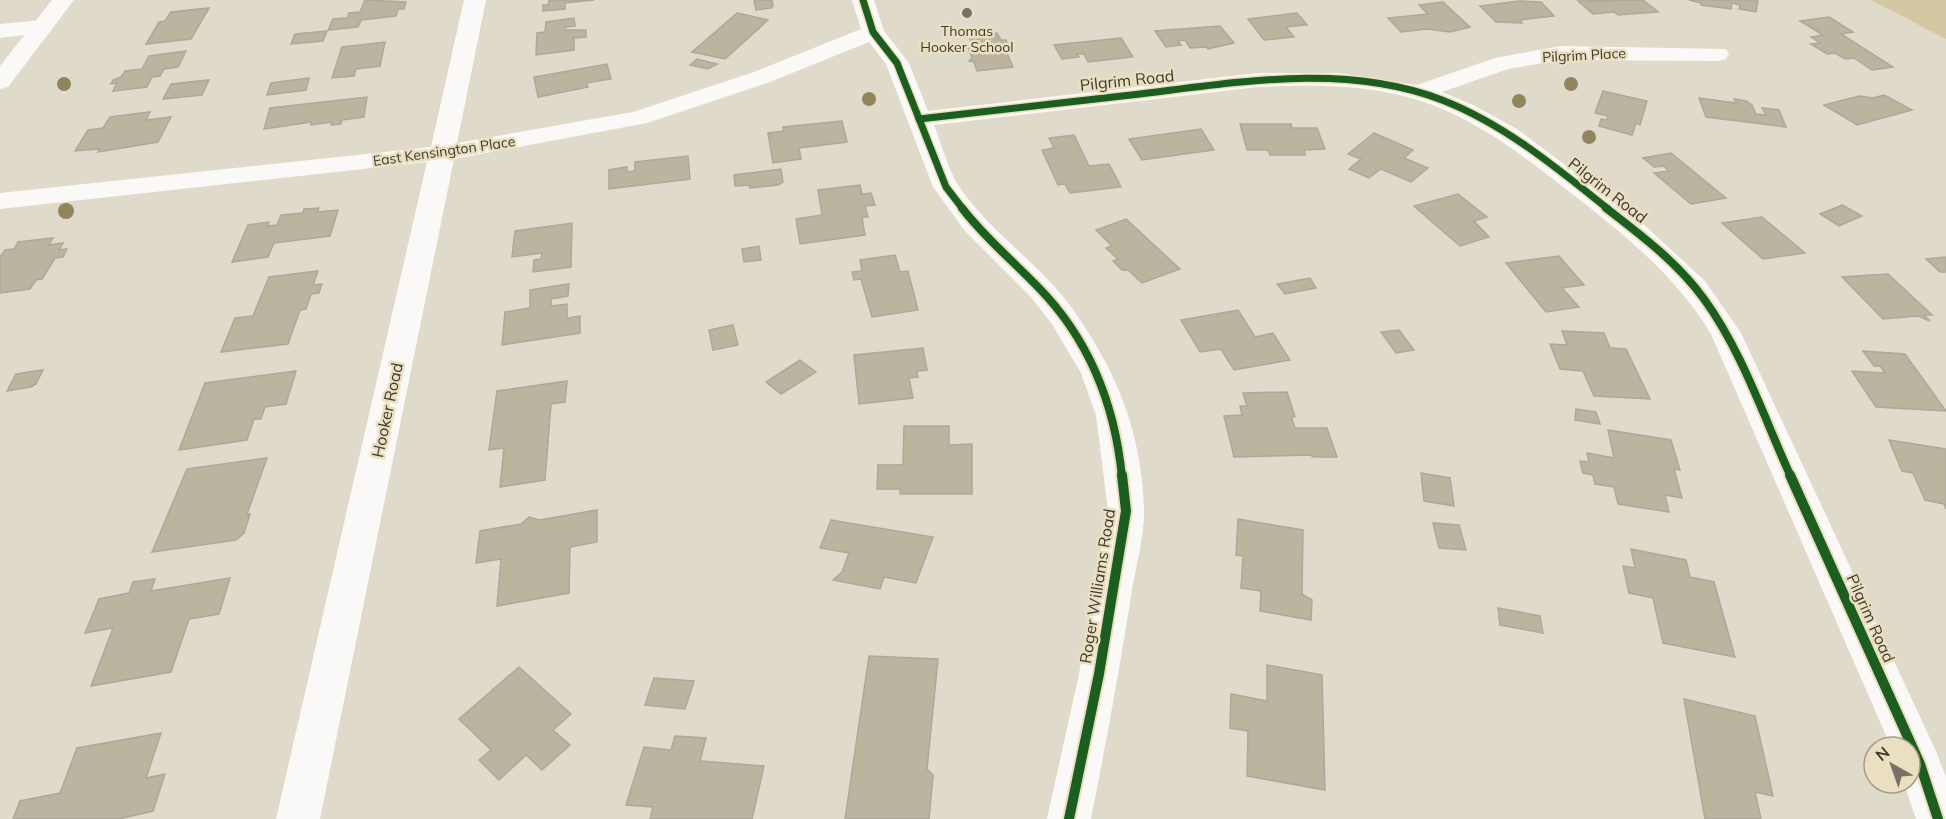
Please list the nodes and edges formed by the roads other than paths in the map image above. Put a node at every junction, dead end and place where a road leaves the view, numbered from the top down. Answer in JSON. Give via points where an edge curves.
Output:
{"nodes":[{"id":1,"x":63,"y":0,"type":"edge"},
{"id":2,"x":475,"y":0,"type":"edge"},
{"id":3,"x":863,"y":0,"type":"edge"},
{"id":4,"x":42,"y":27,"type":"junction"},
{"id":5,"x":0,"y":31,"type":"edge"},
{"id":6,"x":873,"y":32,"type":"junction"},
{"id":7,"x":1718,"y":54,"type":"dead end"},
{"id":8,"x":0,"y":82,"type":"edge"},
{"id":9,"x":1419,"y":92,"type":"junction"},
{"id":10,"x":919,"y":119,"type":"junction"},
{"id":11,"x":443,"y":153,"type":"junction"},
{"id":12,"x":0,"y":201,"type":"edge"},
{"id":13,"x":298,"y":819,"type":"edge"},
{"id":14,"x":1069,"y":819,"type":"edge"},
{"id":15,"x":1938,"y":819,"type":"edge"}],
"edges":[{"from":1,"to":4,"type":"street"},
{"from":2,"to":11,"type":"street","name":"Hooker Road"},
{"from":3,"to":6,"type":"street","name":"Roger Williams Road"},
{"from":4,"to":5,"type":"street"},
{"from":4,"to":8,"type":"street"},
{"from":6,"to":10,"type":"street","name":"Roger Williams Road","via":[[897,63]]},
{"from":6,"to":11,"type":"street","name":"East Kensington Place","via":[[762,77],[638,118]]},
{"from":7,"to":9,"type":"street","name":"Pilgrim Place","via":[[1561,53],[1503,63]]},
{"from":9,"to":10,"type":"street","name":"Pilgrim Road","via":[[1342,80],[1258,80]]},
{"from":9,"to":15,"type":"street","name":"Pilgrim Road","via":[[1485,120],[1524,143],[1646,239],[1696,289],[1731,344],[1920,764]]},
{"from":10,"to":14,"type":"street","name":"Roger Williams Road","via":[[951,194],[975,225],[1063,317],[1097,372],[1113,415],[1126,511],[1099,674]]},
{"from":11,"to":12,"type":"street","name":"East Kensington Place"},
{"from":11,"to":13,"type":"street","name":"Hooker Road"}]}
